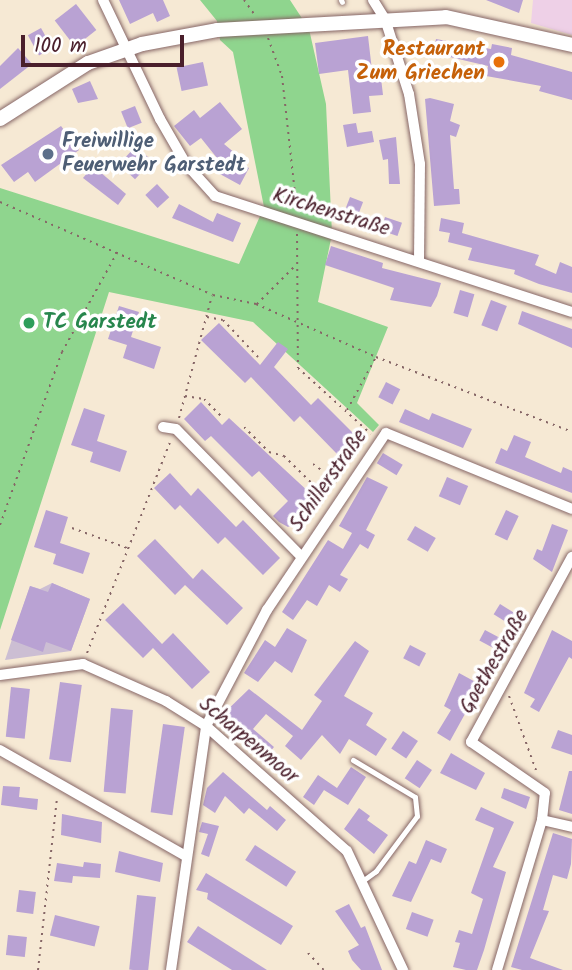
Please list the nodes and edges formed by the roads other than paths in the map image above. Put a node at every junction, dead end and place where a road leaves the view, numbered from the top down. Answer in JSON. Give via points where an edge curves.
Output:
{"nodes":[{"id":1,"x":103,"y":0,"type":"edge"},
{"id":2,"x":373,"y":0,"type":"edge"},
{"id":3,"x":385,"y":19,"type":"junction"},
{"id":4,"x":572,"y":45,"type":"edge"},
{"id":5,"x":130,"y":48,"type":"junction"},
{"id":6,"x":0,"y":119,"type":"edge"},
{"id":7,"x":419,"y":260,"type":"junction"},
{"id":8,"x":572,"y":312,"type":"edge"},
{"id":9,"x":163,"y":427,"type":"dead end"},
{"id":10,"x":572,"y":509,"type":"edge"},
{"id":11,"x":301,"y":556,"type":"junction"},
{"id":12,"x":572,"y":557,"type":"edge"},
{"id":13,"x":0,"y":675,"type":"edge"},
{"id":14,"x":206,"y":726,"type":"junction"},
{"id":15,"x":0,"y":750,"type":"edge"},
{"id":16,"x":353,"y":760,"type":"dead end"},
{"id":17,"x":542,"y":820,"type":"junction"},
{"id":18,"x":572,"y":827,"type":"edge"},
{"id":19,"x":184,"y":856,"type":"junction"},
{"id":20,"x":362,"y":881,"type":"junction"},
{"id":21,"x":170,"y":970,"type":"edge"},
{"id":22,"x":403,"y":970,"type":"edge"},
{"id":23,"x":497,"y":970,"type":"edge"}],
"edges":[{"from":1,"to":5,"type":"street","name":"Kirchenstraße"},
{"from":2,"to":3,"type":"street"},
{"from":3,"to":4,"type":"street","via":[[488,23]]},
{"from":3,"to":5,"type":"street","via":[[263,25]]},
{"from":3,"to":7,"type":"street","via":[[409,94],[420,164]]},
{"from":5,"to":6,"type":"street","via":[[67,72]]},
{"from":5,"to":7,"type":"street","name":"Kirchenstraße","via":[[174,144],[215,195]]},
{"from":7,"to":8,"type":"street","name":"Kirchenstraße"},
{"from":9,"to":11,"type":"street","via":[[176,429]]},
{"from":10,"to":11,"type":"street","name":"Schillerstraße","via":[[386,433]]},
{"from":11,"to":14,"type":"street","name":"Schillerstraße","via":[[245,647]]},
{"from":12,"to":17,"type":"street","name":"Goethestraße","via":[[471,742],[545,793]]},
{"from":13,"to":14,"type":"street","name":"Scharpenmoor","via":[[83,664],[166,701]]},
{"from":14,"to":19,"type":"street","name":"Schillerstraße"},
{"from":14,"to":20,"type":"street","name":"Scharpenmoor","via":[[347,851]]},
{"from":15,"to":19,"type":"street"},
{"from":16,"to":20,"type":"lane","via":[[415,797],[416,816],[376,871]]},
{"from":17,"to":18,"type":"street"},
{"from":17,"to":23,"type":"street"},
{"from":19,"to":21,"type":"street","name":"Schillerstraße"},
{"from":20,"to":22,"type":"street","name":"Scharpenmoor"}]}
